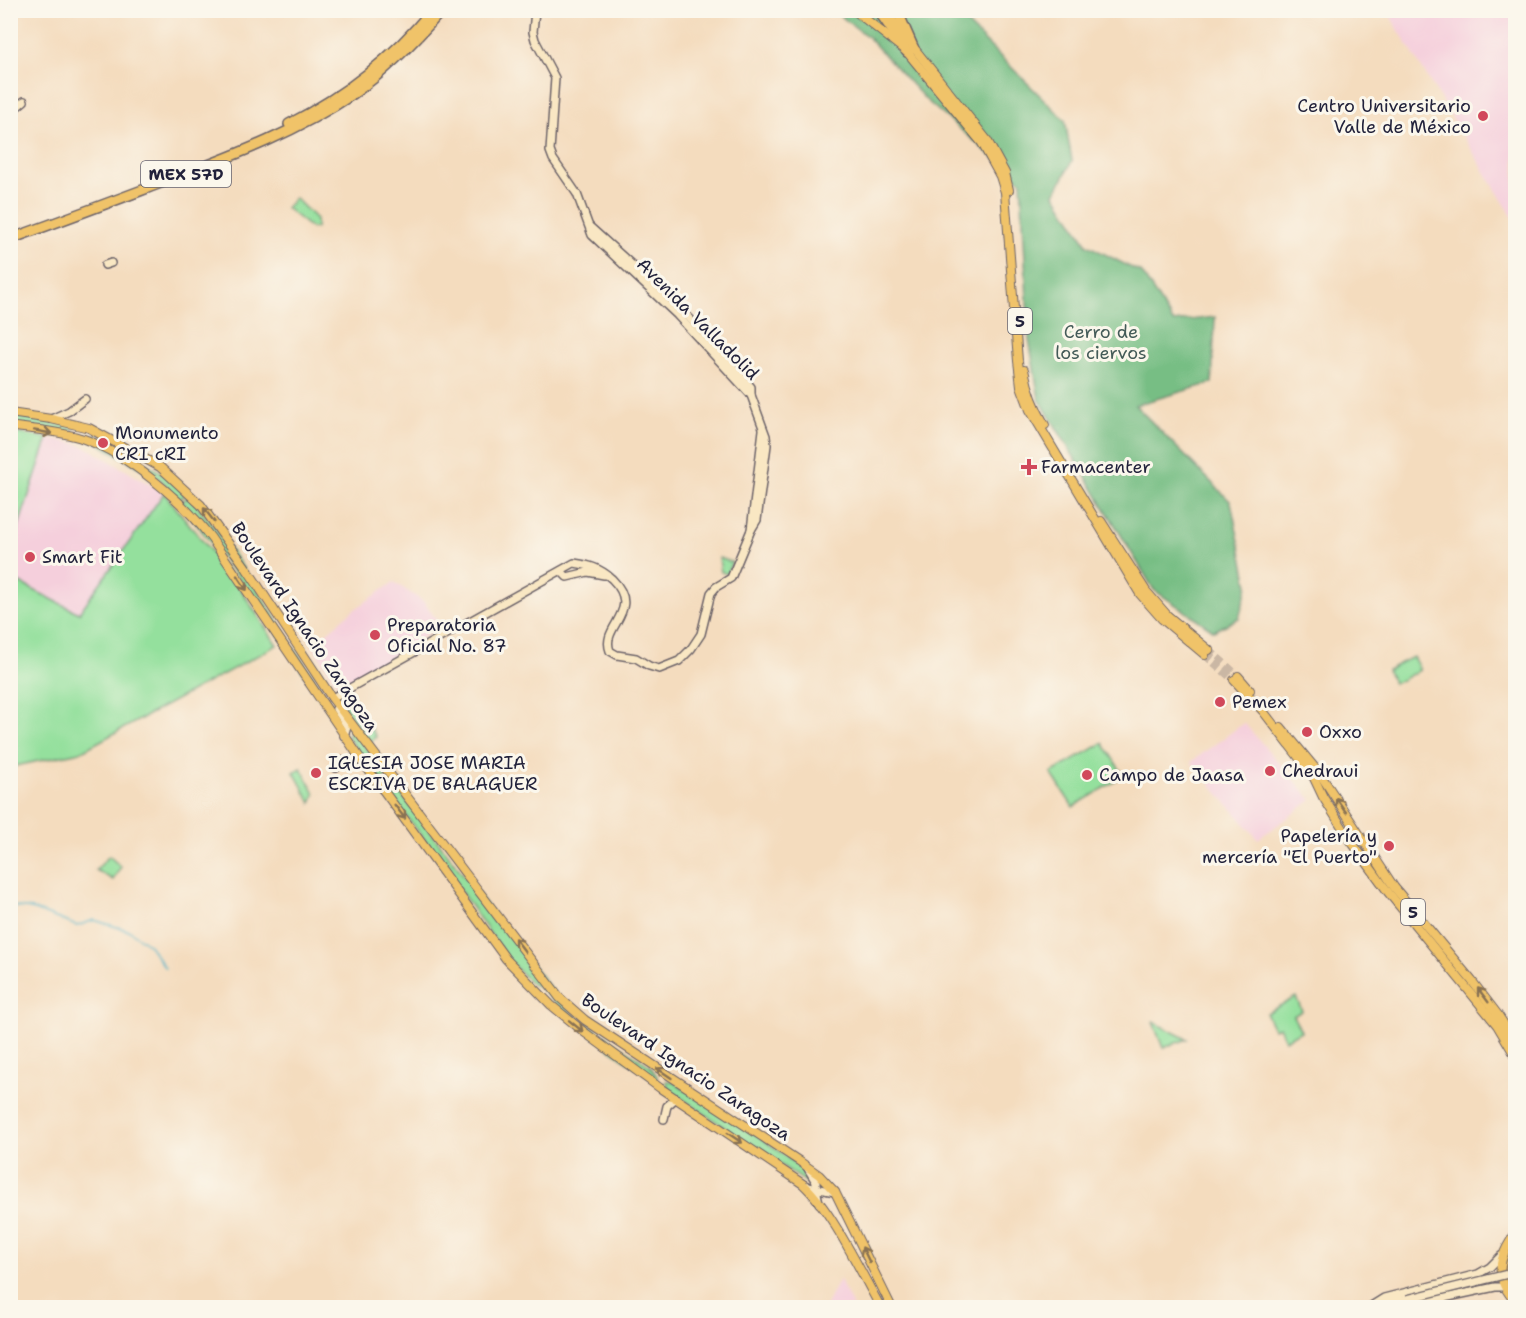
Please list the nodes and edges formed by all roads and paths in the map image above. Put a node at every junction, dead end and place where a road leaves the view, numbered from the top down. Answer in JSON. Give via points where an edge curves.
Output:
{"nodes":[{"id":1,"x":432,"y":10,"type":"edge"},
{"id":2,"x":442,"y":10,"type":"edge"},
{"id":3,"x":535,"y":10,"type":"edge"},
{"id":4,"x":854,"y":10,"type":"edge"},
{"id":5,"x":878,"y":10,"type":"edge"},
{"id":6,"x":884,"y":10,"type":"edge"},
{"id":7,"x":897,"y":10,"type":"edge"},
{"id":8,"x":910,"y":50,"type":"junction"},
{"id":9,"x":10,"y":233,"type":"edge"},
{"id":10,"x":10,"y":239,"type":"edge"},
{"id":11,"x":85,"y":399,"type":"dead end"},
{"id":12,"x":10,"y":413,"type":"edge"},
{"id":13,"x":51,"y":419,"type":"junction"},
{"id":14,"x":10,"y":426,"type":"edge"},
{"id":15,"x":184,"y":489,"type":"junction"},
{"id":16,"x":176,"y":500,"type":"junction"},
{"id":17,"x":561,"y":571,"type":"junction"},
{"id":18,"x":609,"y":577,"type":"junction"},
{"id":19,"x":1207,"y":652,"type":"tunnel mouth"},
{"id":20,"x":317,"y":675,"type":"junction"},
{"id":21,"x":1236,"y":678,"type":"tunnel mouth"},
{"id":22,"x":332,"y":698,"type":"junction"},
{"id":23,"x":345,"y":736,"type":"junction"},
{"id":24,"x":362,"y":761,"type":"junction"},
{"id":25,"x":336,"y":768,"type":"dead end"},
{"id":26,"x":1317,"y":776,"type":"junction"},
{"id":27,"x":394,"y":781,"type":"junction"},
{"id":28,"x":382,"y":789,"type":"junction"},
{"id":29,"x":1515,"y":1043,"type":"edge"},
{"id":30,"x":1515,"y":1058,"type":"edge"},
{"id":31,"x":676,"y":1098,"type":"junction"},
{"id":32,"x":664,"y":1119,"type":"dead end"},
{"id":33,"x":807,"y":1166,"type":"junction"},
{"id":34,"x":803,"y":1184,"type":"junction"},
{"id":35,"x":835,"y":1192,"type":"junction"},
{"id":36,"x":820,"y":1205,"type":"junction"},
{"id":37,"x":1515,"y":1233,"type":"edge"},
{"id":38,"x":1515,"y":1249,"type":"edge"},
{"id":39,"x":1502,"y":1256,"type":"junction"},
{"id":40,"x":1515,"y":1272,"type":"edge"},
{"id":41,"x":1478,"y":1274,"type":"junction"},
{"id":42,"x":1504,"y":1287,"type":"junction"},
{"id":43,"x":1484,"y":1289,"type":"junction"},
{"id":44,"x":1515,"y":1290,"type":"edge"},
{"id":45,"x":1515,"y":1302,"type":"edge"},
{"id":46,"x":1397,"y":1305,"type":"edge"},
{"id":47,"x":881,"y":1308,"type":"edge"},
{"id":48,"x":892,"y":1308,"type":"edge"},
{"id":49,"x":1368,"y":1308,"type":"edge"},
{"id":50,"x":1386,"y":1308,"type":"edge"}],
"edges":[{"from":1,"to":9,"type":"highway","number":"MEX 57D","via":[[395,50],[350,88],[287,126]]},
{"from":2,"to":10,"type":"highway","number":"MEX 57D","via":[[381,72],[354,93],[281,136]]},
{"from":3,"to":18,"type":"main road","name":"Avenida Valladolid","via":[[535,40],[555,78],[550,151],[577,194],[592,235],[677,315],[750,395],[763,430],[751,530],[728,581],[713,590],[701,634],[675,664],[659,669],[610,651],[609,641],[624,602],[622,592]]},
{"from":4,"to":8,"type":"main road","number":"5"},
{"from":5,"to":8,"type":"highway"},
{"from":6,"to":8,"type":"main road","number":"5"},
{"from":7,"to":8,"type":"highway"},
{"from":8,"to":19,"type":"main road","number":"5","via":[[982,143],[1003,183],[1018,362],[1030,410],[1140,594],[1162,619]]},
{"from":11,"to":13,"type":"main road"},
{"from":12,"to":13,"type":"main road","name":"Boulevard Ignacio Zaragoza"},
{"from":13,"to":15,"type":"main road","name":"Boulevard Ignacio Zaragoza","via":[[80,425],[108,438],[160,467]]},
{"from":14,"to":16,"type":"main road","name":"Boulevard Ignacio Zaragoza","one_way":true,"via":[[86,440],[143,473]]},
{"from":15,"to":16,"type":"main road","via":[[184,497]]},
{"from":20,"to":15,"type":"main road","name":"Boulevard Ignacio Zaragoza","one_way":true,"via":[[210,517]]},
{"from":16,"to":23,"type":"main road","name":"Boulevard Ignacio Zaragoza","one_way":true,"via":[[211,538]]},
{"from":17,"to":18,"type":"main road","via":[[567,577],[588,572]]},
{"from":17,"to":18,"type":"main road","via":[[574,563],[600,569]]},
{"from":17,"to":22,"type":"main road"},
{"from":20,"to":22,"type":"main road","name":"Boulevard Ignacio Zaragoza"},
{"from":20,"to":23,"type":"main road","via":[[318,684],[347,724]]},
{"from":21,"to":26,"type":"main road","number":"5"},
{"from":22,"to":27,"type":"main road","name":"Boulevard Ignacio Zaragoza"},
{"from":23,"to":24,"type":"main road","name":"Boulevard Ignacio Zaragoza"},
{"from":24,"to":25,"type":"main road","via":[[345,760]]},
{"from":24,"to":28,"type":"main road","name":"Boulevard Ignacio Zaragoza"},
{"from":29,"to":26,"type":"main road","number":"5","one_way":true,"via":[[1472,981],[1394,887],[1356,826]]},
{"from":26,"to":30,"type":"main road","number":"5","via":[[1336,816],[1388,892],[1501,1030]]},
{"from":27,"to":28,"type":"main road"},
{"from":33,"to":27,"type":"main road","name":"Boulevard Ignacio Zaragoza","one_way":true,"via":[[570,1007]]},
{"from":28,"to":31,"type":"main road","name":"Boulevard Ignacio Zaragoza","one_way":true,"via":[[516,970],[584,1032]]},
{"from":31,"to":32,"type":"main road","via":[[667,1106]]},
{"from":31,"to":34,"type":"main road","name":"Boulevard Ignacio Zaragoza","one_way":true},
{"from":33,"to":34,"type":"main road","via":[[816,1187]]},
{"from":33,"to":35,"type":"main road","name":"Boulevard Ignacio Zaragoza"},
{"from":34,"to":36,"type":"main road","name":"Boulevard Ignacio Zaragoza"},
{"from":35,"to":36,"type":"main road","via":[[819,1189]]},
{"from":48,"to":35,"type":"main road","name":"Boulevard Ignacio Zaragoza","one_way":true},
{"from":36,"to":47,"type":"main road","name":"Boulevard Ignacio Zaragoza"},
{"from":37,"to":39,"type":"main road"},
{"from":38,"to":44,"type":"main road","via":[[1509,1272]]},
{"from":39,"to":41,"type":"main road"},
{"from":39,"to":42,"type":"main road"},
{"from":40,"to":46,"type":"main road","bridge":true,"via":[[1407,1299]]},
{"from":41,"to":43,"type":"main road","via":[[1488,1280]]},
{"from":41,"to":49,"type":"main road","via":[[1384,1298]]},
{"from":42,"to":43,"type":"main road"},
{"from":42,"to":45,"type":"main road"},
{"from":43,"to":46,"type":"main road"},
{"from":46,"to":49,"type":"main road"},
{"from":46,"to":50,"type":"main road"}]}
